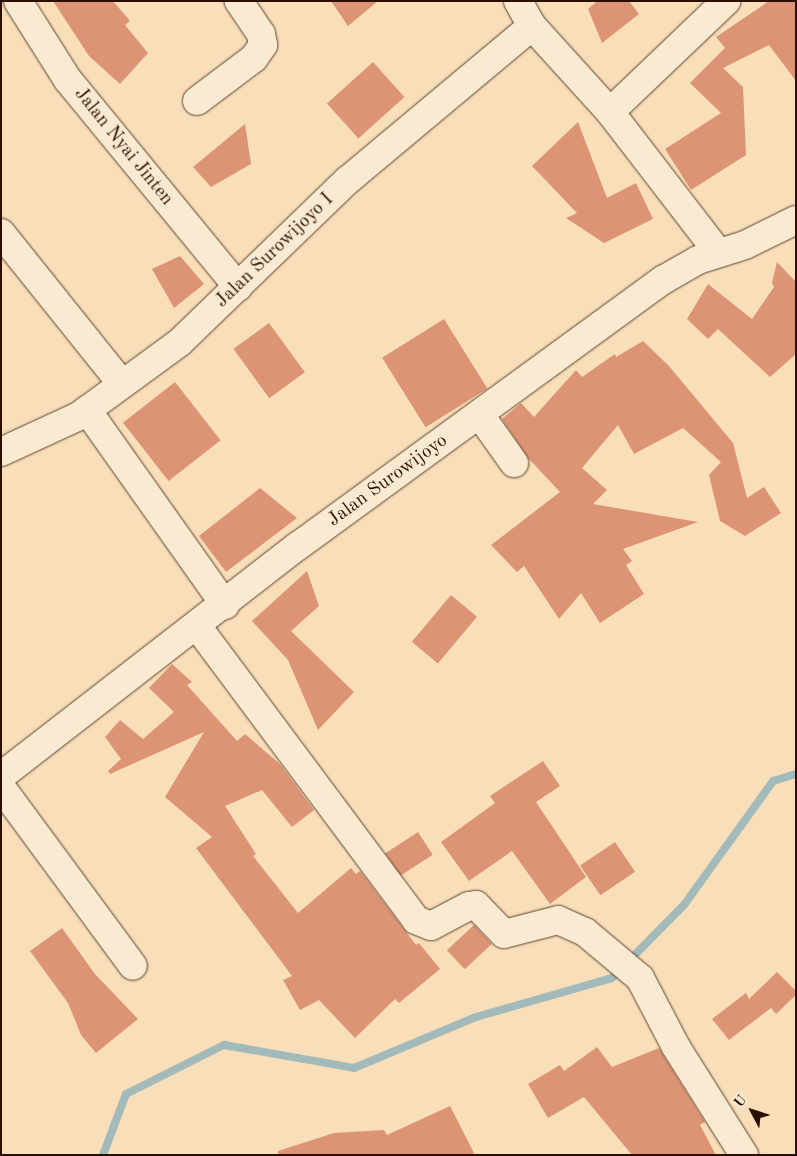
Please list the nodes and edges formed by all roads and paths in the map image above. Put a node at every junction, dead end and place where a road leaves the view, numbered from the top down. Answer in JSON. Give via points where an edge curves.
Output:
{"nodes":[{"id":1,"x":18,"y":1,"type":"edge"},
{"id":2,"x":239,"y":1,"type":"edge"},
{"id":3,"x":518,"y":1,"type":"edge"},
{"id":4,"x":726,"y":1,"type":"edge"},
{"id":5,"x":532,"y":26,"type":"junction"},
{"id":6,"x":197,"y":101,"type":"dead end"},
{"id":7,"x":610,"y":112,"type":"junction"},
{"id":8,"x":796,"y":220,"type":"edge"},
{"id":9,"x":1,"y":233,"type":"edge"},
{"id":10,"x":718,"y":252,"type":"junction"},
{"id":11,"x":238,"y":287,"type":"junction"},
{"id":12,"x":122,"y":384,"type":"junction"},
{"id":13,"x":87,"y":410,"type":"junction"},
{"id":14,"x":480,"y":415,"type":"junction"},
{"id":15,"x":1,"y":452,"type":"edge"},
{"id":16,"x":514,"y":463,"type":"dead end"},
{"id":17,"x":225,"y":605,"type":"junction"},
{"id":18,"x":197,"y":626,"type":"junction"},
{"id":19,"x":1,"y":776,"type":"edge"},
{"id":20,"x":1,"y":787,"type":"edge"},
{"id":21,"x":133,"y":966,"type":"dead end"},
{"id":22,"x":744,"y":1155,"type":"edge"}],
"edges":[{"from":1,"to":11,"type":"street","name":"Jalan Nyai Jinten","via":[[68,80]]},
{"from":2,"to":6,"type":"street","via":[[261,34],[263,45],[254,58]]},
{"from":3,"to":5,"type":"street"},
{"from":4,"to":7,"type":"street"},
{"from":5,"to":7,"type":"street"},
{"from":5,"to":11,"type":"street","name":"Jalan Surowijoyo I","via":[[348,180]]},
{"from":7,"to":10,"type":"street"},
{"from":8,"to":10,"type":"street","name":"Jalan Surowijoyo","via":[[745,245]]},
{"from":9,"to":12,"type":"street"},
{"from":10,"to":14,"type":"street","name":"Jalan Surowijoyo","via":[[663,280]]},
{"from":11,"to":12,"type":"street","name":"Jalan Surowijoyo I","via":[[180,342]]},
{"from":12,"to":13,"type":"street","name":"Jalan Surowijoyo I"},
{"from":13,"to":15,"type":"street","name":"Jalan Surowijoyo I"},
{"from":13,"to":17,"type":"street"},
{"from":14,"to":16,"type":"street"},
{"from":14,"to":17,"type":"street","name":"Jalan Surowijoyo","via":[[298,546]]},
{"from":17,"to":18,"type":"street","name":"Jalan Surowijoyo"},
{"from":18,"to":19,"type":"street","name":"Jalan Surowijoyo"},
{"from":18,"to":22,"type":"street","via":[[416,920],[431,926],[476,905],[497,930],[510,935],[558,920],[573,925],[640,978],[676,1047]]},
{"from":20,"to":21,"type":"street"}]}
